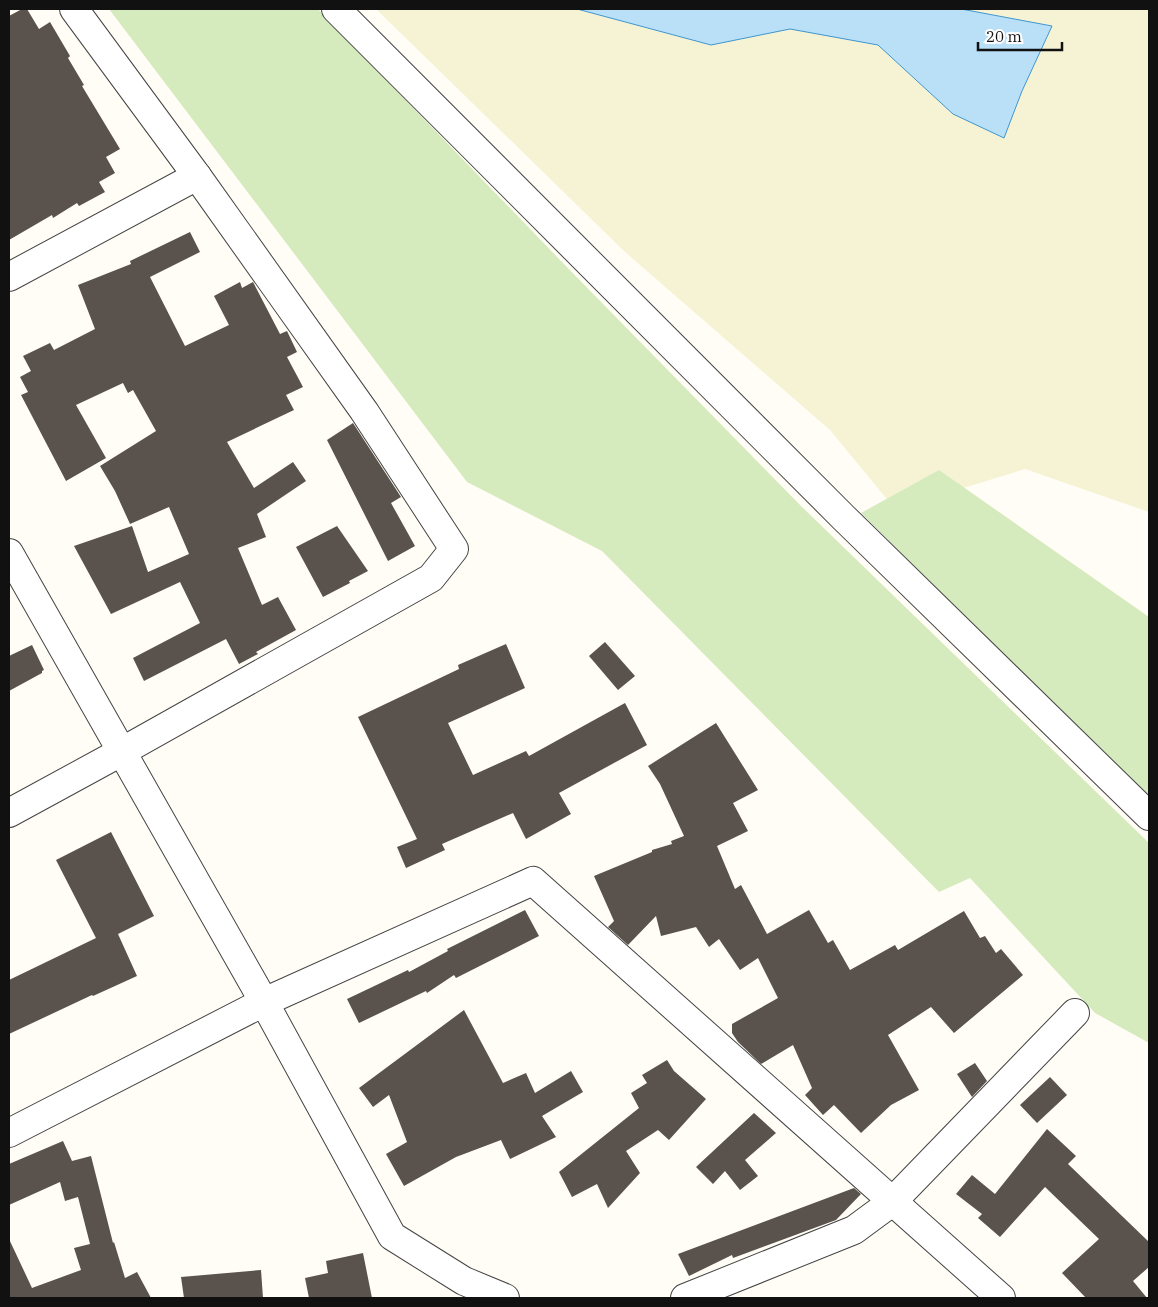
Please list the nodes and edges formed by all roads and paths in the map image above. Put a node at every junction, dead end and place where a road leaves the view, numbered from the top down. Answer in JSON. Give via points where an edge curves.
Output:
{"nodes":[{"id":1,"x":74,"y":9,"type":"edge"},
{"id":2,"x":336,"y":9,"type":"edge"},
{"id":3,"x":197,"y":176,"type":"junction"},
{"id":4,"x":9,"y":278,"type":"edge"},
{"id":5,"x":9,"y":553,"type":"edge"},
{"id":6,"x":121,"y":752,"type":"junction"},
{"id":7,"x":9,"y":813,"type":"edge"},
{"id":8,"x":1149,"y":816,"type":"edge"},
{"id":9,"x":264,"y":1002,"type":"junction"},
{"id":10,"x":1075,"y":1012,"type":"dead end"},
{"id":11,"x":9,"y":1133,"type":"edge"},
{"id":12,"x":892,"y":1202,"type":"junction"},
{"id":13,"x":505,"y":1298,"type":"edge"},
{"id":14,"x":685,"y":1298,"type":"edge"},
{"id":15,"x":1001,"y":1298,"type":"edge"}],
"edges":[{"from":1,"to":3,"type":"street"},
{"from":2,"to":8,"type":"street","via":[[844,518]]},
{"from":3,"to":4,"type":"street"},
{"from":3,"to":6,"type":"street","via":[[364,411],[454,549],[431,578]]},
{"from":5,"to":6,"type":"street"},
{"from":6,"to":7,"type":"street"},
{"from":6,"to":9,"type":"street"},
{"from":9,"to":11,"type":"street"},
{"from":9,"to":12,"type":"street","via":[[533,881]]},
{"from":9,"to":13,"type":"street","via":[[392,1236],[464,1281]]},
{"from":10,"to":12,"type":"street"},
{"from":12,"to":14,"type":"street","via":[[854,1230]]},
{"from":12,"to":15,"type":"street"}]}
